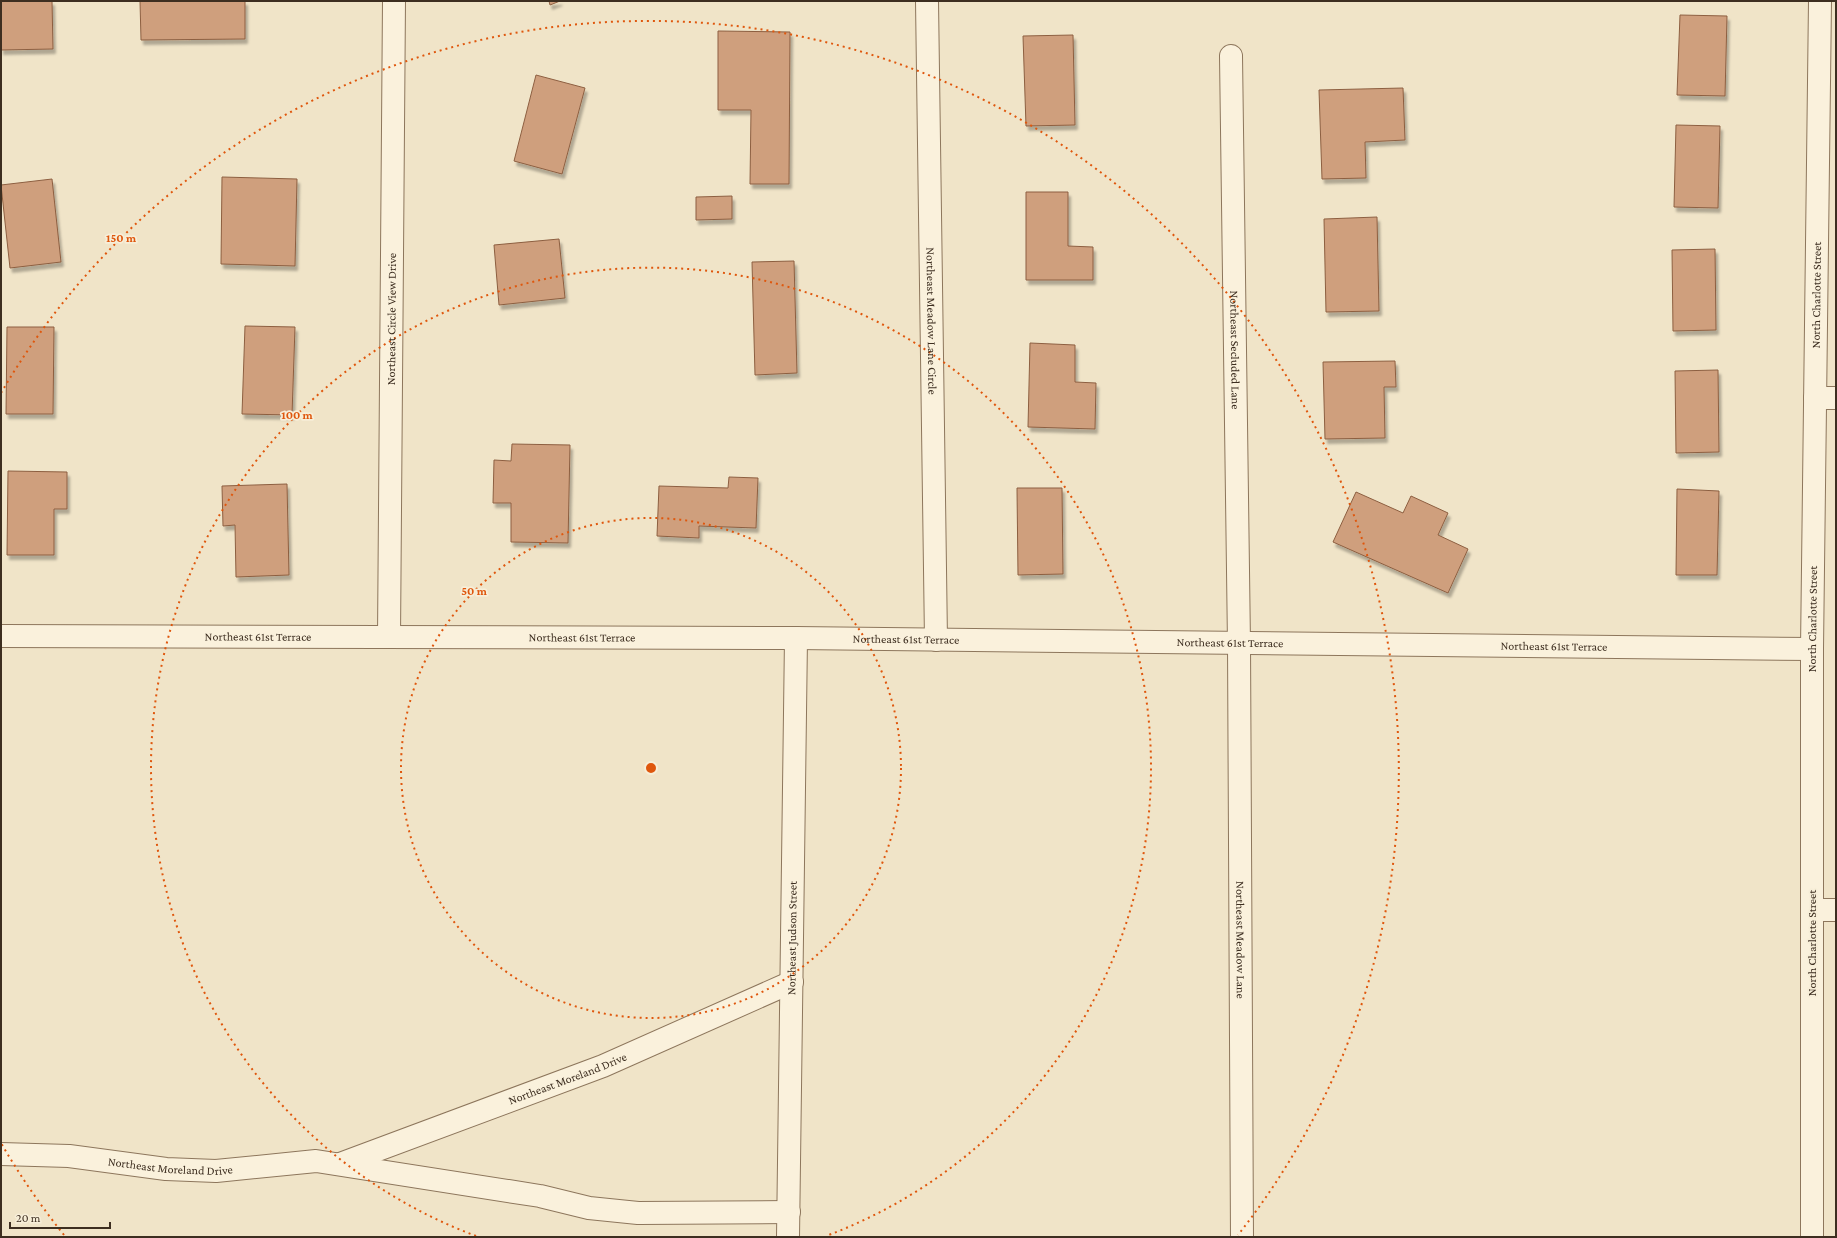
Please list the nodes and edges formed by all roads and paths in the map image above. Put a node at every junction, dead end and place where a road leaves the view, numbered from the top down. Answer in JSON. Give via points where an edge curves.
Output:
{"nodes":[{"id":1,"x":394,"y":1,"type":"edge"},
{"id":2,"x":927,"y":1,"type":"edge"},
{"id":3,"x":1820,"y":1,"type":"edge"},
{"id":4,"x":1230,"y":56,"type":"dead end"},
{"id":5,"x":1825,"y":398,"type":"edge"},
{"id":6,"x":1,"y":636,"type":"edge"},
{"id":7,"x":389,"y":637,"type":"junction"},
{"id":8,"x":796,"y":638,"type":"junction"},
{"id":9,"x":936,"y":640,"type":"junction"},
{"id":10,"x":1239,"y":644,"type":"junction"},
{"id":11,"x":1812,"y":649,"type":"junction"},
{"id":12,"x":1812,"y":910,"type":"junction"},
{"id":13,"x":1836,"y":910,"type":"edge"},
{"id":14,"x":792,"y":982,"type":"junction"},
{"id":15,"x":1,"y":1154,"type":"edge"},
{"id":16,"x":339,"y":1164,"type":"junction"},
{"id":17,"x":789,"y":1212,"type":"junction"},
{"id":18,"x":788,"y":1237,"type":"edge"},
{"id":19,"x":1242,"y":1237,"type":"edge"},
{"id":20,"x":1812,"y":1237,"type":"edge"}],
"edges":[{"from":1,"to":7,"type":"street","name":"Northeast Circle View Drive"},
{"from":2,"to":9,"type":"street","name":"Northeast Meadow Lane Circle"},
{"from":3,"to":5,"type":"street","name":"North Charlotte Street"},
{"from":4,"to":10,"type":"street","name":"Northeast Secluded Lane"},
{"from":5,"to":11,"type":"street","name":"North Charlotte Street"},
{"from":6,"to":7,"type":"street","name":"Northeast 61st Terrace"},
{"from":7,"to":8,"type":"street","name":"Northeast 61st Terrace"},
{"from":8,"to":9,"type":"street","name":"Northeast 61st Terrace"},
{"from":8,"to":14,"type":"street","name":"Northeast Judson Street"},
{"from":9,"to":10,"type":"street","name":"Northeast 61st Terrace"},
{"from":10,"to":11,"type":"street","name":"Northeast 61st Terrace"},
{"from":10,"to":19,"type":"street","name":"Northeast Meadow Lane"},
{"from":11,"to":12,"type":"street","name":"North Charlotte Street"},
{"from":12,"to":13,"type":"street"},
{"from":12,"to":20,"type":"street","name":"North Charlotte Street"},
{"from":14,"to":16,"type":"street","name":"Northeast Moreland Drive","via":[[603,1066]]},
{"from":14,"to":17,"type":"street","name":"Northeast Judson Street"},
{"from":15,"to":16,"type":"street","name":"Northeast Moreland Drive","via":[[69,1156],[166,1169],[216,1171],[316,1161]]},
{"from":16,"to":17,"type":"street","name":"Northeast Moreland Drive","via":[[540,1196],[589,1208],[638,1213]]},
{"from":17,"to":18,"type":"street","name":"Northeast Judson Street"}]}
